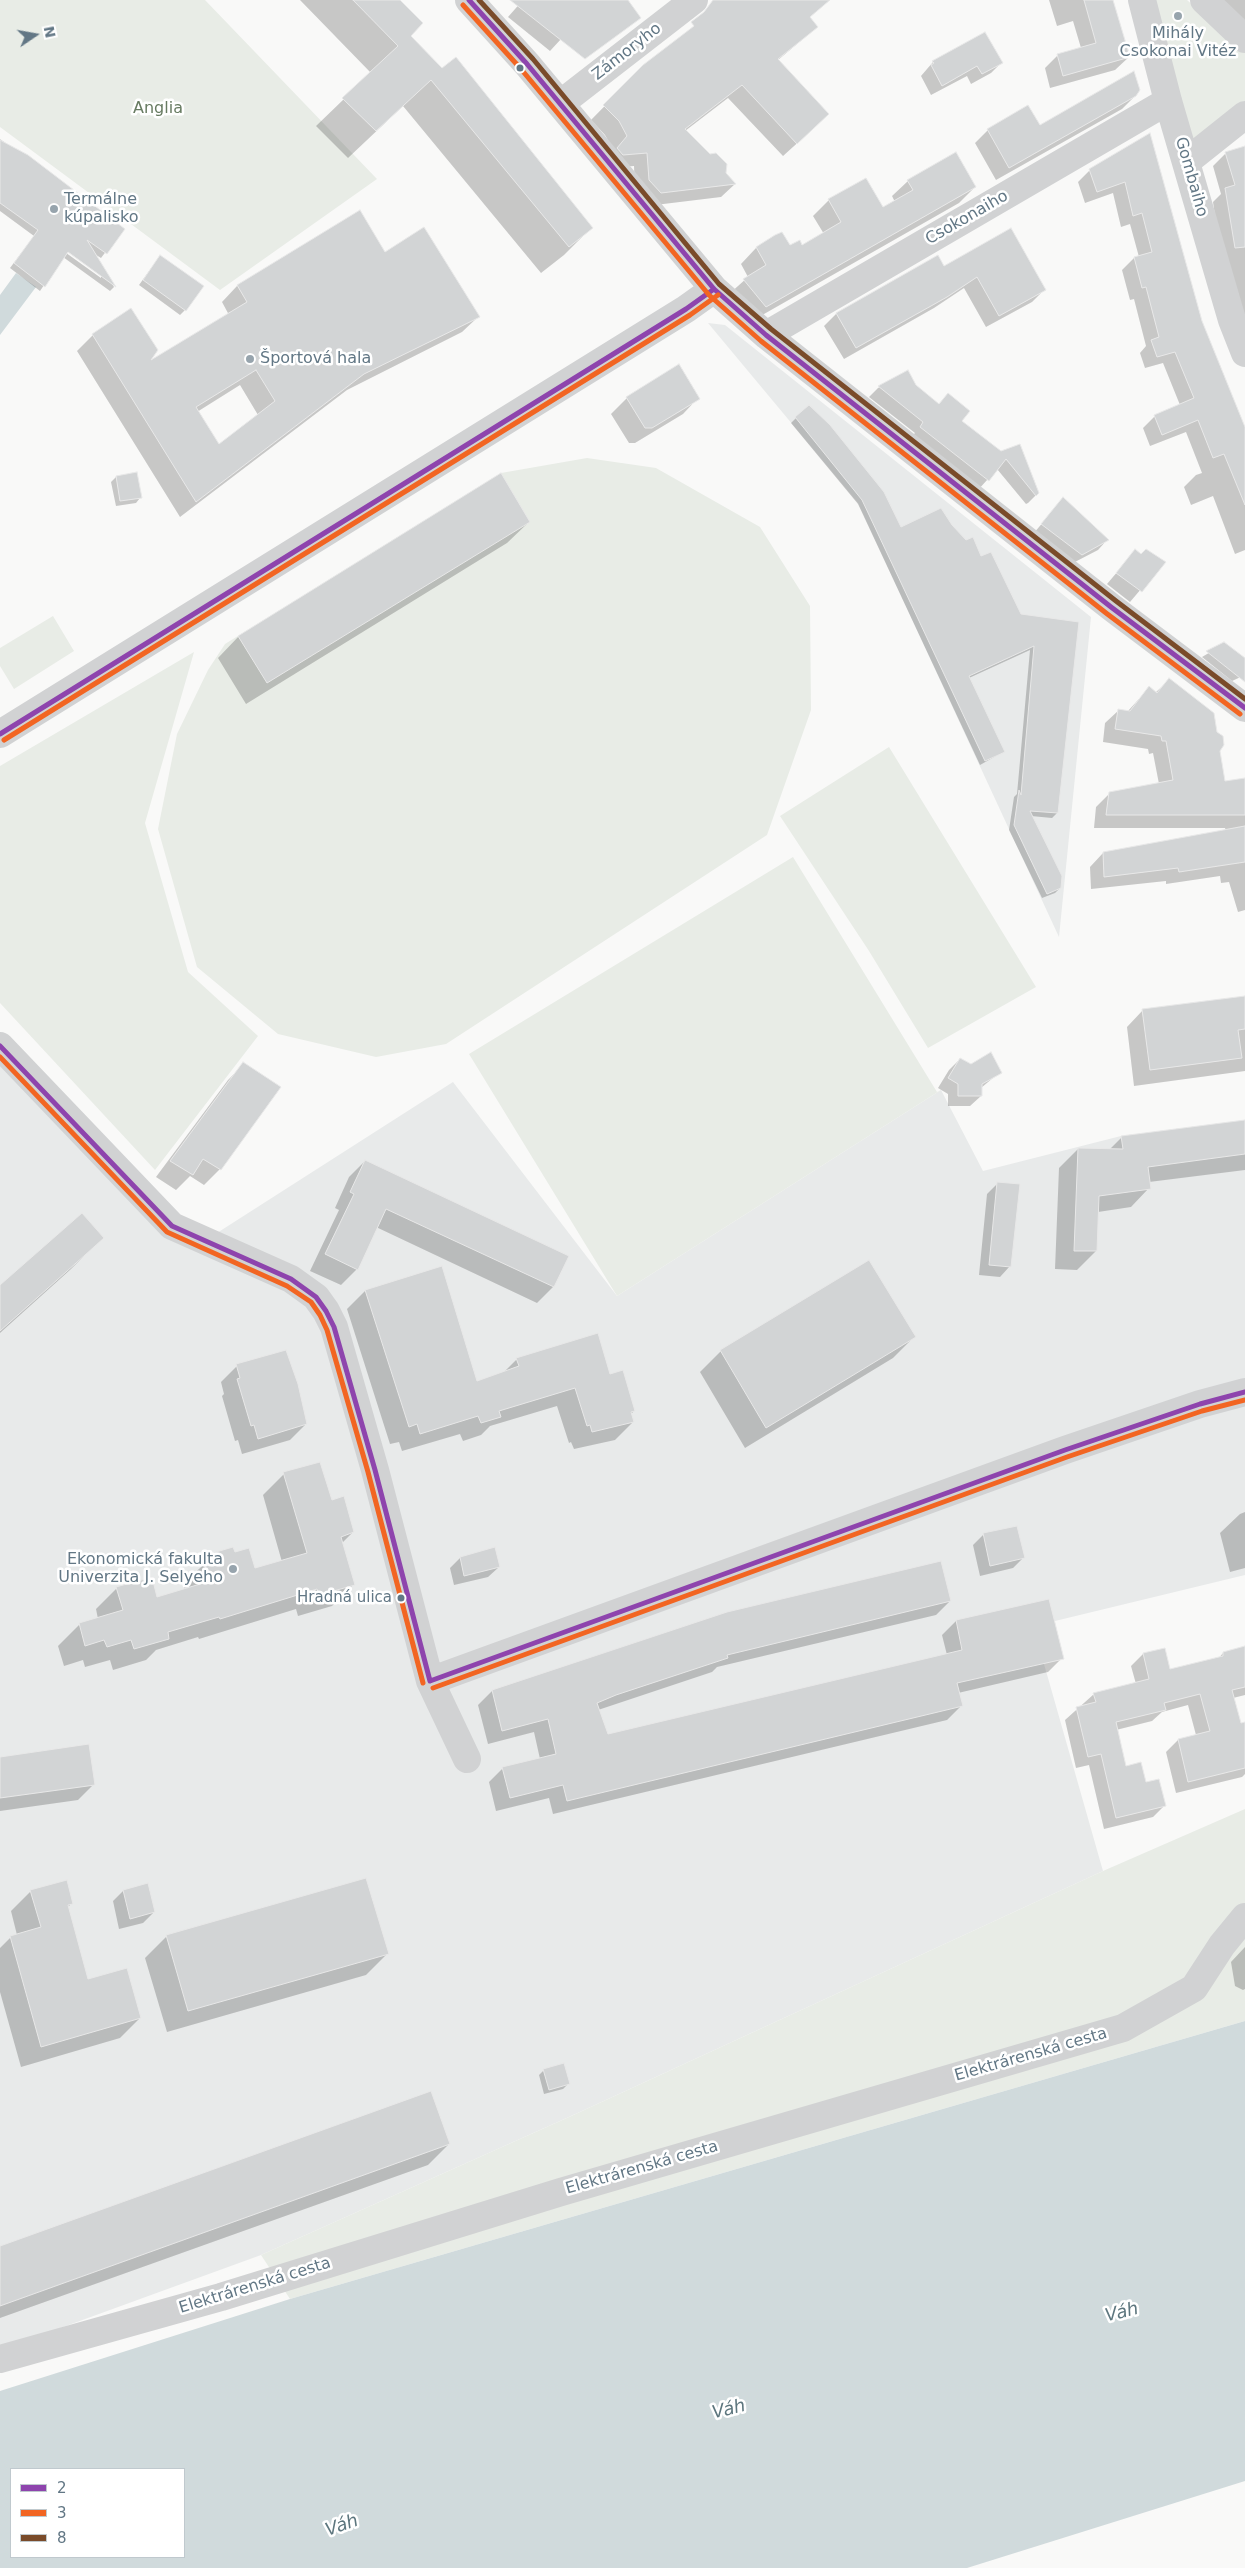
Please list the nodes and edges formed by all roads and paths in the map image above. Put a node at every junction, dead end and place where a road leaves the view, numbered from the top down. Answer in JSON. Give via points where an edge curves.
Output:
{"nodes":[{"id":1,"x":469,"y":0,"type":"edge"},
{"id":2,"x":694,"y":0,"type":"edge"},
{"id":3,"x":1142,"y":0,"type":"edge"},
{"id":4,"x":1204,"y":0,"type":"edge"},
{"id":5,"x":1245,"y":39,"type":"edge"},
{"id":6,"x":1168,"y":101,"type":"junction"},
{"id":7,"x":560,"y":104,"type":"junction"},
{"id":8,"x":1245,"y":115,"type":"edge"},
{"id":9,"x":1186,"y":162,"type":"junction"},
{"id":10,"x":714,"y":289,"type":"junction"},
{"id":11,"x":766,"y":335,"type":"junction"},
{"id":12,"x":1245,"y":353,"type":"edge"},
{"id":13,"x":1245,"y":708,"type":"edge"},
{"id":14,"x":0,"y":734,"type":"edge"},
{"id":15,"x":0,"y":1046,"type":"edge"},
{"id":16,"x":1245,"y":1392,"type":"edge"},
{"id":17,"x":430,"y":1681,"type":"junction"},
{"id":18,"x":467,"y":1759,"type":"dead end"},
{"id":19,"x":1245,"y":1916,"type":"edge"},
{"id":20,"x":0,"y":2359,"type":"edge"}],
"edges":[{"from":1,"to":7,"type":"street"},
{"from":2,"to":7,"type":"street","name":"Zámoryho"},
{"from":3,"to":6,"type":"street","name":"Gombaiho"},
{"from":4,"to":5,"type":"street"},
{"from":6,"to":9,"type":"street","name":"Gombaiho"},
{"from":6,"to":11,"type":"street","name":"Csokonaiho"},
{"from":7,"to":10,"type":"street"},
{"from":8,"to":9,"type":"street"},
{"from":9,"to":12,"type":"street","name":"Gombaiho","via":[[1232,320]]},
{"from":10,"to":11,"type":"street"},
{"from":10,"to":14,"type":"street"},
{"from":11,"to":13,"type":"street"},
{"from":15,"to":17,"type":"street","via":[[172,1226],[291,1279],[316,1296],[334,1327]]},
{"from":16,"to":17,"type":"street","via":[[1065,1450]]},
{"from":17,"to":18,"type":"street"},
{"from":19,"to":20,"type":"street","name":"Elektrárenská cesta","via":[[1194,1988],[1123,2028],[570,2189],[221,2297]]}]}
